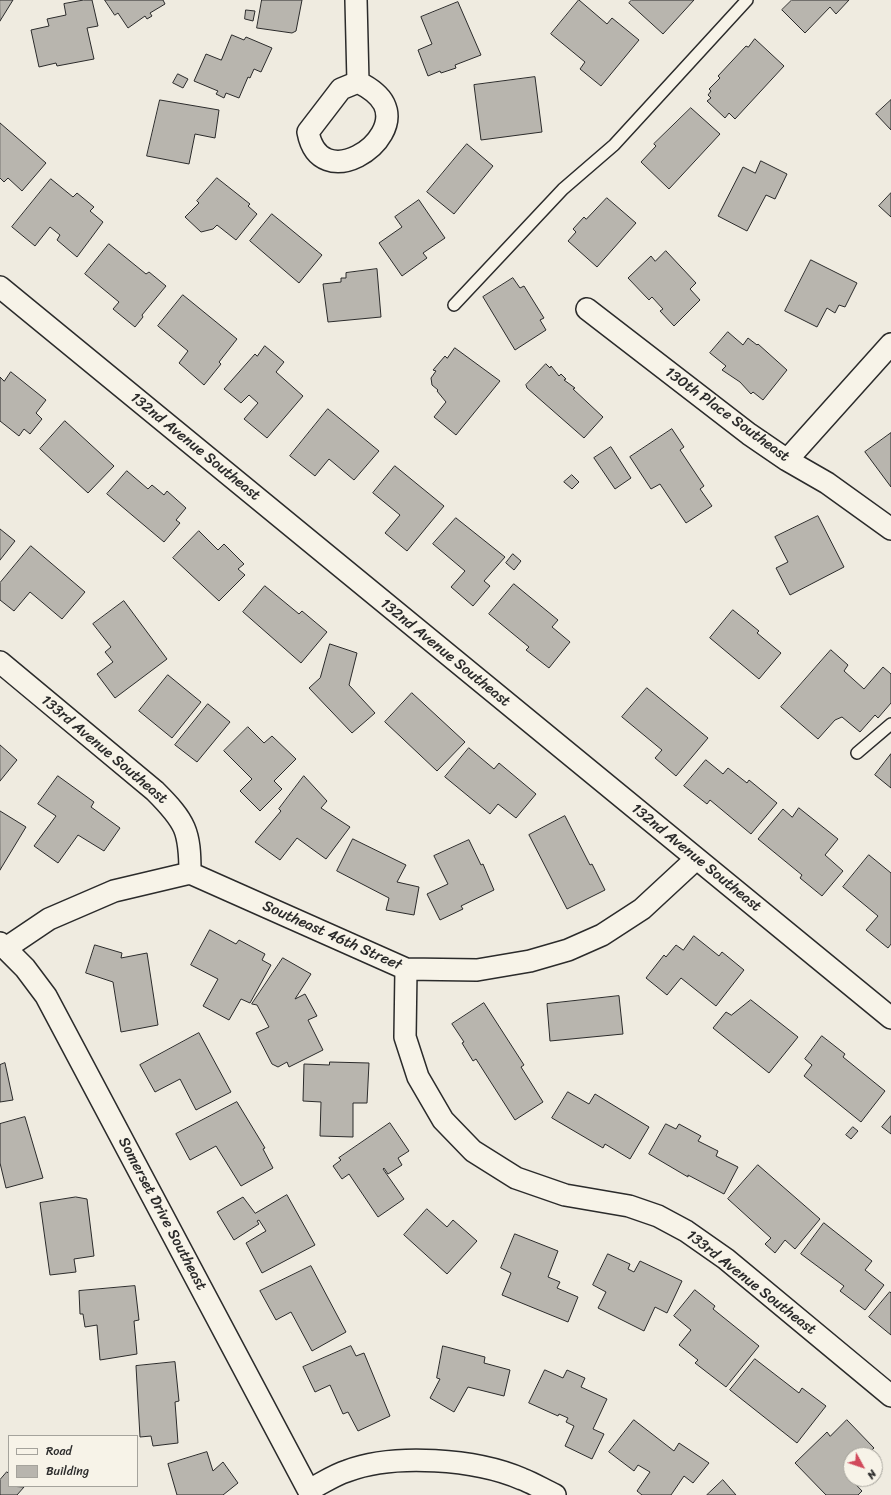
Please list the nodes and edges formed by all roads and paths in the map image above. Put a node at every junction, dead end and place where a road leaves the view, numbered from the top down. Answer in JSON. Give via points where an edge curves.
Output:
{"nodes":[{"id":1,"x":356,"y":0,"type":"edge"},
{"id":2,"x":747,"y":0,"type":"edge"},
{"id":3,"x":358,"y":82,"type":"dead end"},
{"id":4,"x":0,"y":287,"type":"edge"},
{"id":5,"x":454,"y":305,"type":"dead end"},
{"id":6,"x":587,"y":309,"type":"dead end"},
{"id":7,"x":891,"y":344,"type":"edge"},
{"id":8,"x":787,"y":460,"type":"junction"},
{"id":9,"x":891,"y":529,"type":"edge"},
{"id":10,"x":0,"y":662,"type":"edge"},
{"id":11,"x":891,"y":724,"type":"edge"},
{"id":12,"x":857,"y":753,"type":"dead end"},
{"id":13,"x":696,"y":859,"type":"junction"},
{"id":14,"x":190,"y":873,"type":"junction"},
{"id":15,"x":3,"y":946,"type":"edge"},
{"id":16,"x":406,"y":969,"type":"junction"},
{"id":17,"x":891,"y":1018,"type":"edge"},
{"id":18,"x":891,"y":1396,"type":"edge"},
{"id":19,"x":310,"y":1492,"type":"edge"},
{"id":20,"x":555,"y":1495,"type":"edge"}],
"edges":[{"from":1,"to":3,"type":"street"},
{"from":2,"to":5,"type":"lane","via":[[614,145],[563,189]]},
{"from":4,"to":13,"type":"street","name":"132nd Avenue Southeast"},
{"from":6,"to":8,"type":"street","name":"130th Place Southeast","via":[[749,434]]},
{"from":7,"to":8,"type":"street"},
{"from":8,"to":9,"type":"street","name":"130th Place Southeast","via":[[827,483]]},
{"from":10,"to":14,"type":"street","name":"133rd Avenue Southeast","via":[[155,791],[174,810],[184,826],[190,845]]},
{"from":11,"to":12,"type":"lane"},
{"from":13,"to":16,"type":"street","name":"Southeast 46th Street","via":[[642,909],[602,935],[568,950],[530,961],[477,970]]},
{"from":13,"to":17,"type":"street","name":"132nd Avenue Southeast"},
{"from":14,"to":15,"type":"street","via":[[114,890],[49,919]]},
{"from":14,"to":16,"type":"street","name":"Southeast 46th Street"},
{"from":15,"to":19,"type":"street","name":"Somerset Drive Southeast","via":[[25,968],[46,996]]},
{"from":16,"to":18,"type":"street","name":"133rd Avenue Southeast","via":[[406,1037],[418,1077],[444,1120],[473,1151],[516,1178],[565,1195],[629,1206],[658,1216],[686,1230],[726,1259]]},
{"from":19,"to":20,"type":"street","via":[[347,1471],[383,1461],[439,1461],[476,1465],[521,1478]]}]}
